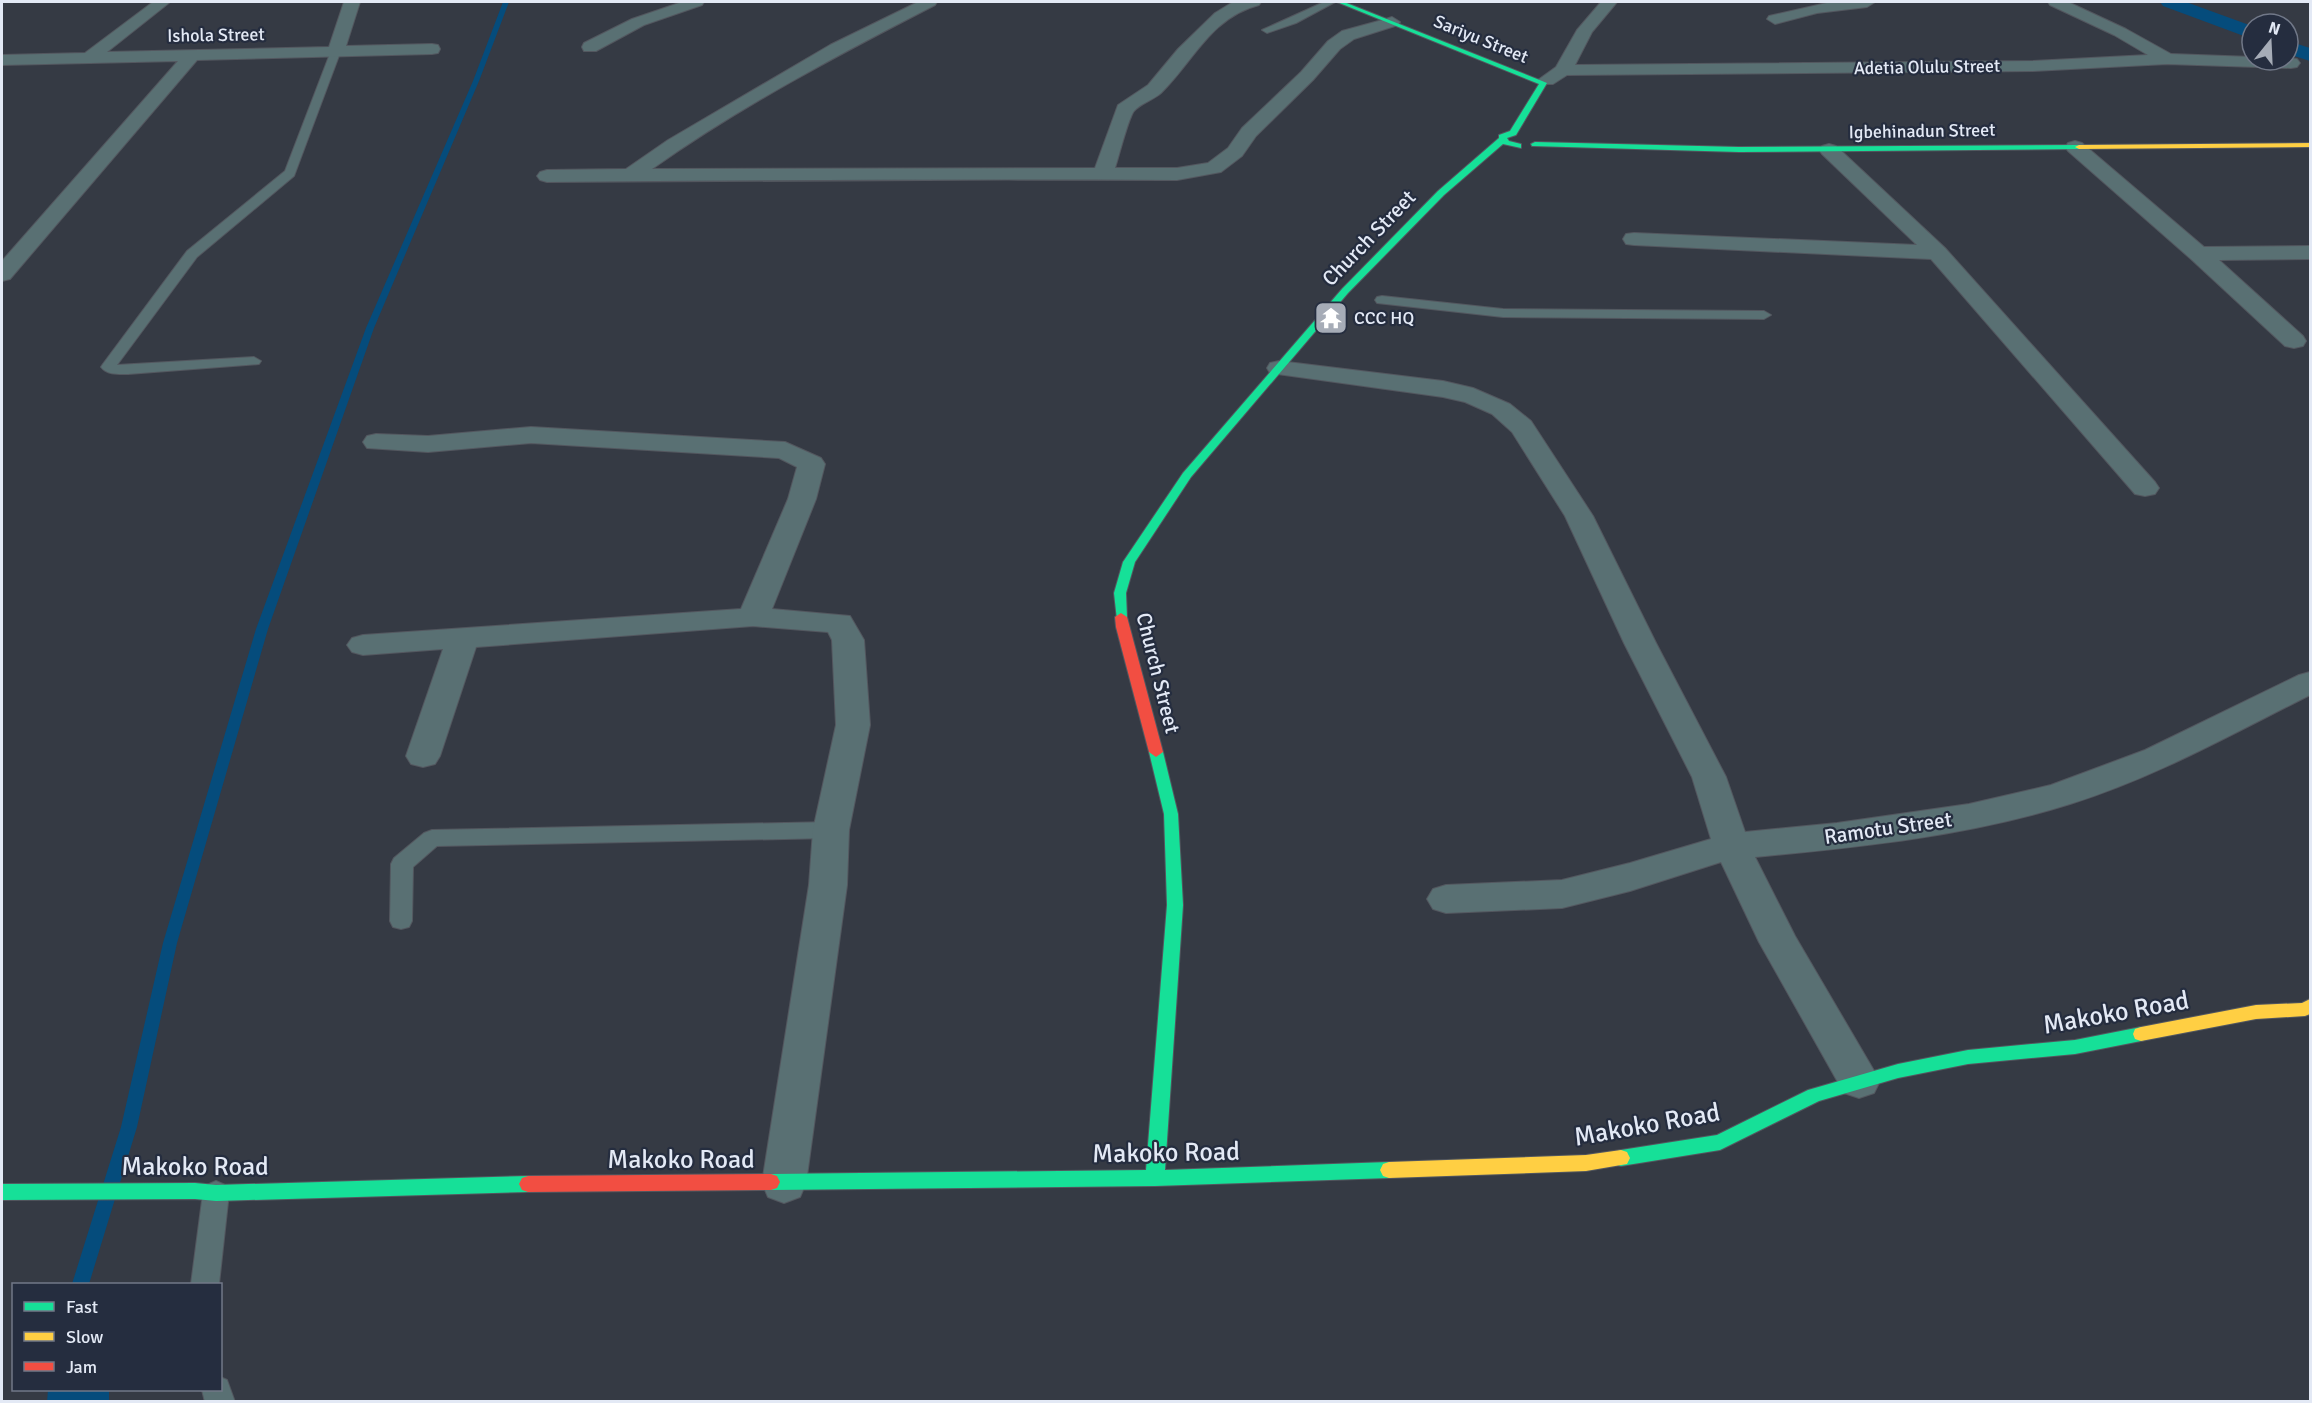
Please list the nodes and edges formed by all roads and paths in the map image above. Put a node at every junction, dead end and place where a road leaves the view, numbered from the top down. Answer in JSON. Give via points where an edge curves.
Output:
{"nodes":[{"id":1,"x":162,"y":2,"type":"edge"},
{"id":2,"x":352,"y":2,"type":"edge"},
{"id":3,"x":696,"y":2,"type":"edge"},
{"id":4,"x":929,"y":2,"type":"edge"},
{"id":5,"x":1242,"y":2,"type":"edge"},
{"id":6,"x":1330,"y":2,"type":"edge"},
{"id":7,"x":1340,"y":2,"type":"edge"},
{"id":8,"x":1609,"y":2,"type":"edge"},
{"id":9,"x":1867,"y":2,"type":"edge"},
{"id":10,"x":2056,"y":2,"type":"edge"},
{"id":11,"x":1775,"y":19,"type":"dead end"},
{"id":12,"x":1392,"y":22,"type":"junction"},
{"id":13,"x":1267,"y":30,"type":"dead end"},
{"id":14,"x":590,"y":47,"type":"dead end"},
{"id":15,"x":432,"y":49,"type":"dead end"},
{"id":16,"x":334,"y":53,"type":"junction"},
{"id":17,"x":192,"y":55,"type":"junction"},
{"id":18,"x":90,"y":57,"type":"junction"},
{"id":19,"x":2167,"y":59,"type":"junction"},
{"id":20,"x":2,"y":60,"type":"edge"},
{"id":21,"x":2240,"y":61,"type":"edge"},
{"id":22,"x":1563,"y":70,"type":"junction"},
{"id":23,"x":1543,"y":82,"type":"junction"},
{"id":24,"x":1507,"y":137,"type":"junction"},
{"id":25,"x":2310,"y":145,"type":"edge"},
{"id":26,"x":2075,"y":147,"type":"junction"},
{"id":27,"x":1829,"y":150,"type":"junction"},
{"id":28,"x":1103,"y":173,"type":"junction"},
{"id":29,"x":547,"y":176,"type":"dead end"},
{"id":30,"x":629,"y":176,"type":"junction"},
{"id":31,"x":1634,"y":239,"type":"dead end"},
{"id":32,"x":2310,"y":252,"type":"edge"},
{"id":33,"x":1937,"y":253,"type":"junction"},
{"id":34,"x":2199,"y":254,"type":"junction"},
{"id":35,"x":2,"y":274,"type":"edge"},
{"id":36,"x":1382,"y":300,"type":"dead end"},
{"id":37,"x":1764,"y":315,"type":"dead end"},
{"id":38,"x":2294,"y":341,"type":"dead end"},
{"id":39,"x":254,"y":361,"type":"dead end"},
{"id":40,"x":1279,"y":368,"type":"junction"},
{"id":41,"x":376,"y":442,"type":"dead end"},
{"id":42,"x":2145,"y":488,"type":"dead end"},
{"id":43,"x":753,"y":617,"type":"junction"},
{"id":44,"x":463,"y":637,"type":"junction"},
{"id":45,"x":363,"y":645,"type":"dead end"},
{"id":46,"x":2310,"y":682,"type":"edge"},
{"id":47,"x":423,"y":756,"type":"dead end"},
{"id":48,"x":831,"y":830,"type":"junction"},
{"id":49,"x":1731,"y":846,"type":"junction"},
{"id":50,"x":1446,"y":899,"type":"dead end"},
{"id":51,"x":401,"y":921,"type":"dead end"},
{"id":52,"x":2310,"y":1006,"type":"edge"},
{"id":53,"x":1859,"y":1081,"type":"junction"},
{"id":54,"x":1155,"y":1178,"type":"junction"},
{"id":55,"x":784,"y":1183,"type":"junction"},
{"id":56,"x":2,"y":1192,"type":"edge"},
{"id":57,"x":205,"y":1192,"type":"junction"},
{"id":58,"x":205,"y":1283,"type":"edge"}],
"edges":[{"from":1,"to":18,"type":"street"},
{"from":2,"to":16,"type":"street"},
{"from":3,"to":14,"type":"street","via":[[638,22]]},
{"from":4,"to":30,"type":"street","via":[[836,49],[675,144]]},
{"from":5,"to":28,"type":"street","via":[[1221,15],[1154,89],[1125,109]]},
{"from":6,"to":13,"type":"lane"},
{"from":7,"to":12,"type":"street","name":"Sariyu Street"},
{"from":8,"to":22,"type":"street","via":[[1585,30]]},
{"from":9,"to":11,"type":"street","via":[[1816,8]]},
{"from":10,"to":19,"type":"street"},
{"from":12,"to":23,"type":"street","name":"Sariyu Street"},
{"from":12,"to":28,"type":"street","via":[[1348,35],[1334,45],[1249,132],[1235,152],[1214,168],[1177,174]]},
{"from":15,"to":16,"type":"street","name":"Ishola Street"},
{"from":16,"to":17,"type":"street","name":"Ishola Street"},
{"from":16,"to":39,"type":"lane","via":[[290,173],[192,254],[108,367],[128,370]]},
{"from":17,"to":18,"type":"street","name":"Ishola Street"},
{"from":17,"to":35,"type":"street"},
{"from":18,"to":20,"type":"street","name":"Ishola Street"},
{"from":19,"to":21,"type":"street","name":"Adetia Olulu Street"},
{"from":19,"to":22,"type":"street","name":"Adetia Olulu Street","via":[[2033,66]]},
{"from":22,"to":23,"type":"street"},
{"from":23,"to":24,"type":"street","name":"Church Street"},
{"from":24,"to":27,"type":"street","name":"Igbehinadun Street","via":[[1513,146]]},
{"from":24,"to":40,"type":"street","name":"Church Street","via":[[1425,209],[1345,291]]},
{"from":25,"to":26,"type":"street","name":"Igbehinadun Street"},
{"from":26,"to":27,"type":"street","name":"Igbehinadun Street"},
{"from":26,"to":34,"type":"street"},
{"from":27,"to":33,"type":"street"},
{"from":28,"to":30,"type":"street"},
{"from":29,"to":30,"type":"street"},
{"from":31,"to":33,"type":"street"},
{"from":32,"to":34,"type":"street"},
{"from":33,"to":42,"type":"street"},
{"from":34,"to":38,"type":"street"},
{"from":36,"to":37,"type":"lane","via":[[1503,313]]},
{"from":40,"to":49,"type":"street","via":[[1473,396],[1501,409],[1522,427],[1579,516],[1709,777]]},
{"from":40,"to":54,"type":"street","name":"Church Street","via":[[1187,476],[1130,562],[1120,593],[1122,627],[1171,814],[1175,905]]},
{"from":41,"to":43,"type":"street","via":[[428,444],[531,435],[785,450],[811,464],[802,499]]},
{"from":43,"to":44,"type":"street"},
{"from":43,"to":48,"type":"street","via":[[839,622],[848,640],[853,725]]},
{"from":44,"to":45,"type":"street"},
{"from":44,"to":47,"type":"street"},
{"from":46,"to":49,"type":"street","name":"Ramotu Street","via":[[2157,758],[2058,795],[1969,816],[1837,837]]},
{"from":48,"to":51,"type":"lane","via":[[432,838],[402,864]]},
{"from":48,"to":55,"type":"street","via":[[828,885]]},
{"from":49,"to":50,"type":"street","name":"Ramotu Street","via":[[1562,894]]},
{"from":49,"to":53,"type":"street","via":[[1778,942]]},
{"from":52,"to":53,"type":"street","name":"Makoko Road","via":[[2256,1012],[2075,1047],[1968,1057]]},
{"from":53,"to":54,"type":"street","name":"Makoko Road","via":[[1814,1095],[1720,1142],[1586,1163]]},
{"from":54,"to":55,"type":"street","name":"Makoko Road"},
{"from":55,"to":57,"type":"street","name":"Makoko Road","via":[[457,1185]]},
{"from":56,"to":57,"type":"street","name":"Makoko Road"},
{"from":57,"to":58,"type":"lane"}]}
